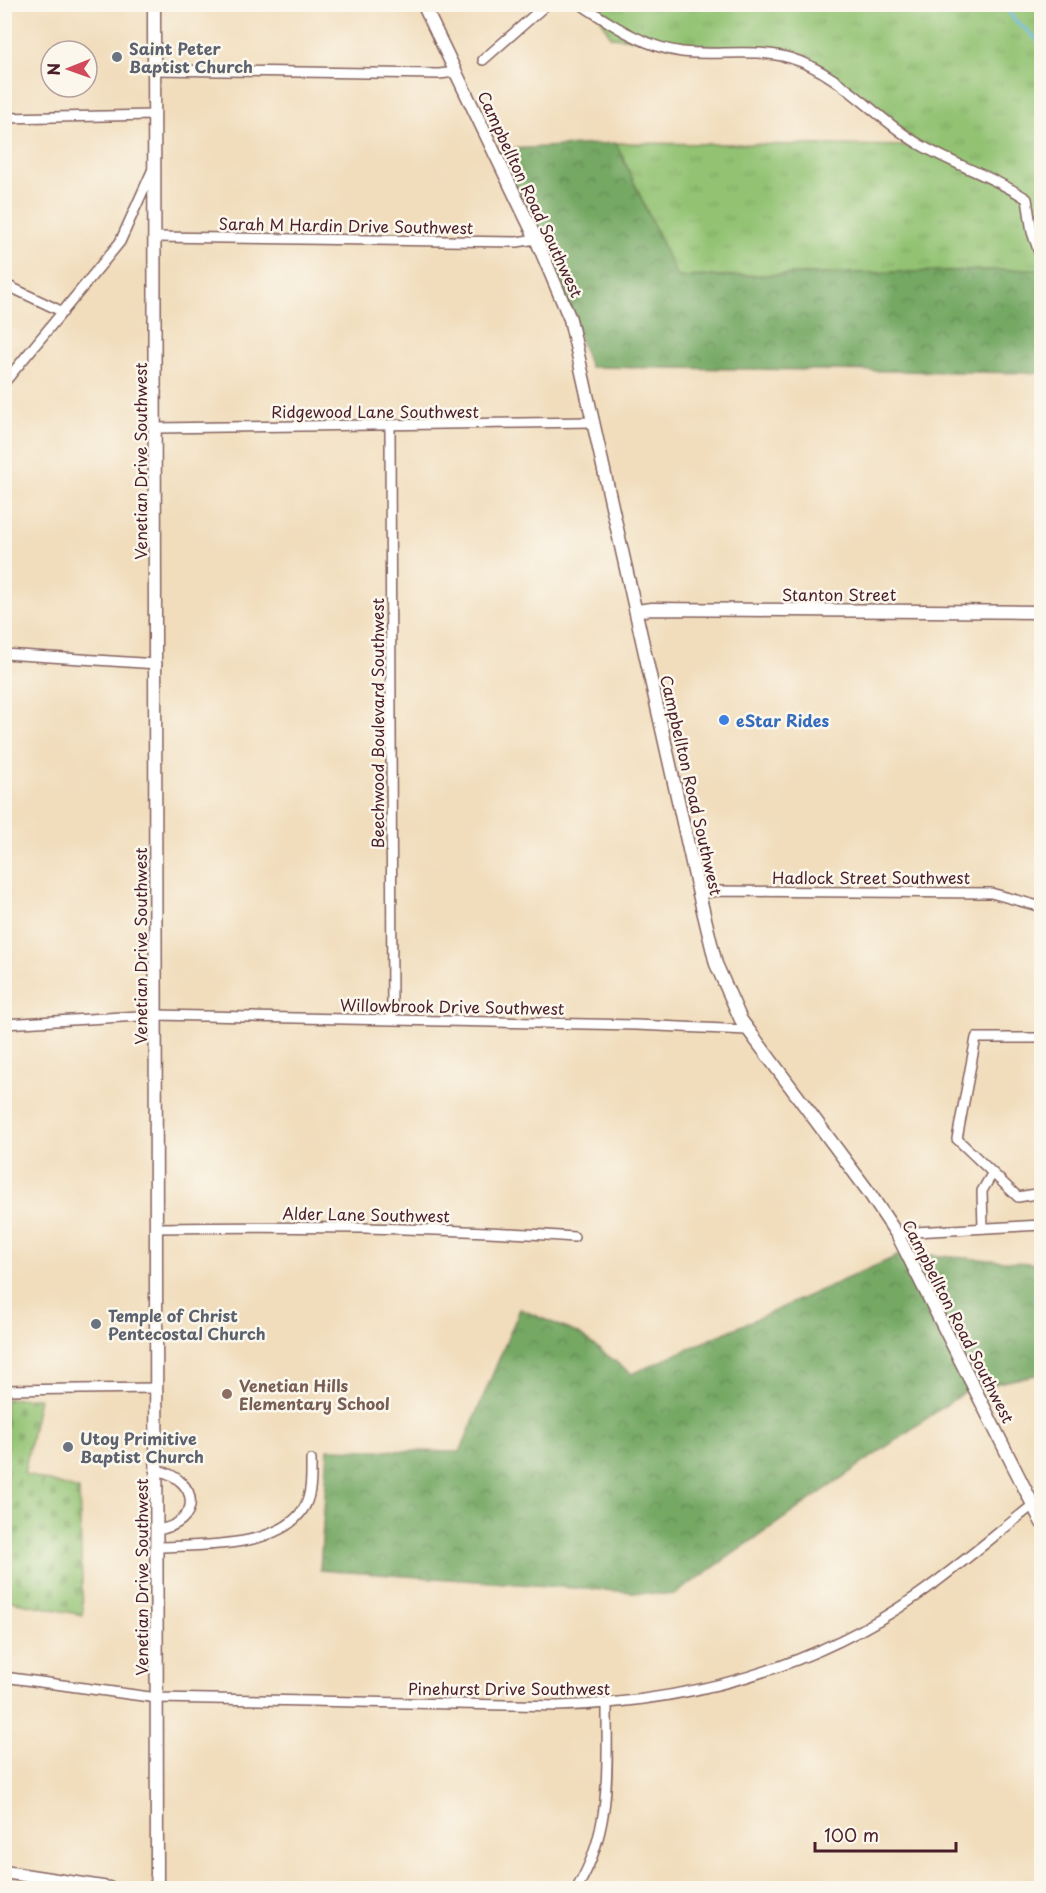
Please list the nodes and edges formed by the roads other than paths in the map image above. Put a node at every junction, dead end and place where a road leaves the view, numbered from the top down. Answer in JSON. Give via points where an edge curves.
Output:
{"nodes":[{"id":1,"x":154,"y":4,"type":"edge"},
{"id":2,"x":423,"y":4,"type":"edge"},
{"id":3,"x":547,"y":4,"type":"edge"},
{"id":4,"x":580,"y":4,"type":"edge"},
{"id":5,"x":483,"y":60,"type":"dead end"},
{"id":6,"x":155,"y":70,"type":"junction"},
{"id":7,"x":456,"y":72,"type":"junction"},
{"id":8,"x":155,"y":115,"type":"junction"},
{"id":9,"x":4,"y":118,"type":"edge"},
{"id":10,"x":155,"y":163,"type":"junction"},
{"id":11,"x":155,"y":237,"type":"junction"},
{"id":12,"x":536,"y":239,"type":"junction"},
{"id":13,"x":1041,"y":261,"type":"edge"},
{"id":14,"x":4,"y":284,"type":"edge"},
{"id":15,"x":63,"y":312,"type":"junction"},
{"id":16,"x":4,"y":383,"type":"edge"},
{"id":17,"x":594,"y":422,"type":"junction"},
{"id":18,"x":390,"y":426,"type":"junction"},
{"id":19,"x":156,"y":428,"type":"junction"},
{"id":20,"x":636,"y":611,"type":"junction"},
{"id":21,"x":1041,"y":612,"type":"edge"},
{"id":22,"x":4,"y":654,"type":"edge"},
{"id":23,"x":157,"y":664,"type":"junction"},
{"id":24,"x":699,"y":894,"type":"junction"},
{"id":25,"x":1041,"y":907,"type":"edge"},
{"id":26,"x":156,"y":1015,"type":"junction"},
{"id":27,"x":392,"y":1019,"type":"junction"},
{"id":28,"x":4,"y":1024,"type":"edge"},
{"id":29,"x":747,"y":1030,"type":"junction"},
{"id":30,"x":1041,"y":1038,"type":"edge"},
{"id":31,"x":992,"y":1174,"type":"junction"},
{"id":32,"x":1041,"y":1193,"type":"edge"},
{"id":33,"x":1041,"y":1225,"type":"edge"},
{"id":34,"x":157,"y":1228,"type":"junction"},
{"id":35,"x":983,"y":1228,"type":"junction"},
{"id":36,"x":896,"y":1233,"type":"junction"},
{"id":37,"x":574,"y":1237,"type":"dead end"},
{"id":38,"x":157,"y":1388,"type":"junction"},
{"id":39,"x":4,"y":1390,"type":"edge"},
{"id":40,"x":311,"y":1460,"type":"dead end"},
{"id":41,"x":157,"y":1470,"type":"junction"},
{"id":42,"x":1033,"y":1505,"type":"junction"},
{"id":43,"x":1041,"y":1522,"type":"edge"},
{"id":44,"x":157,"y":1530,"type":"junction"},
{"id":45,"x":157,"y":1547,"type":"junction"},
{"id":46,"x":4,"y":1677,"type":"edge"},
{"id":47,"x":158,"y":1698,"type":"junction"},
{"id":48,"x":607,"y":1704,"type":"junction"},
{"id":49,"x":4,"y":1872,"type":"edge"},
{"id":50,"x":109,"y":1888,"type":"edge"},
{"id":51,"x":157,"y":1888,"type":"edge"},
{"id":52,"x":577,"y":1888,"type":"edge"}],
"edges":[{"from":1,"to":6,"type":"street","name":"Venetian Drive Southwest"},
{"from":2,"to":7,"type":"street","name":"Campbellton Road Southwest"},
{"from":3,"to":5,"type":"street"},
{"from":4,"to":13,"type":"street","via":[[625,33],[668,50],[766,53],[815,68],[915,142],[1027,199]]},
{"from":6,"to":7,"type":"street"},
{"from":6,"to":8,"type":"street","name":"Venetian Drive Southwest"},
{"from":7,"to":12,"type":"street","name":"Campbellton Road Southwest"},
{"from":8,"to":9,"type":"street"},
{"from":8,"to":10,"type":"street","name":"Venetian Drive Southwest"},
{"from":10,"to":11,"type":"street","name":"Venetian Drive Southwest"},
{"from":10,"to":15,"type":"street","via":[[120,242]]},
{"from":11,"to":12,"type":"street","name":"Sarah M Hardin Drive Southwest","via":[[517,242]]},
{"from":11,"to":19,"type":"street","name":"Venetian Drive Southwest"},
{"from":12,"to":17,"type":"street","name":"Campbellton Road Southwest","via":[[570,319]]},
{"from":14,"to":15,"type":"street"},
{"from":15,"to":16,"type":"street"},
{"from":17,"to":18,"type":"street","name":"Ridgewood Lane Southwest"},
{"from":17,"to":20,"type":"street","name":"Campbellton Road Southwest"},
{"from":18,"to":19,"type":"street","name":"Ridgewood Lane Southwest"},
{"from":18,"to":27,"type":"street","name":"Beechwood Boulevard Southwest"},
{"from":19,"to":23,"type":"street","name":"Venetian Drive Southwest"},
{"from":20,"to":21,"type":"street","name":"Stanton Street"},
{"from":20,"to":24,"type":"street","name":"Campbellton Road Southwest"},
{"from":22,"to":23,"type":"street"},
{"from":23,"to":26,"type":"street","name":"Venetian Drive Southwest"},
{"from":24,"to":25,"type":"street","name":"Hadlock Street Southwest","via":[[991,893]]},
{"from":24,"to":29,"type":"street","name":"Campbellton Road Southwest","via":[[716,963]]},
{"from":26,"to":27,"type":"street","name":"Willowbrook Drive Southwest"},
{"from":26,"to":28,"type":"street","name":"Willowbrook Drive Southwest"},
{"from":26,"to":34,"type":"street","name":"Venetian Drive Southwest"},
{"from":27,"to":29,"type":"street","name":"Willowbrook Drive Southwest"},
{"from":29,"to":36,"type":"street","name":"Campbellton Road Southwest"},
{"from":30,"to":31,"type":"street","via":[[976,1038],[957,1139]]},
{"from":31,"to":32,"type":"street","via":[[1018,1197]]},
{"from":31,"to":35,"type":"street","via":[[982,1191]]},
{"from":33,"to":35,"type":"street"},
{"from":34,"to":37,"type":"street","name":"Alder Lane Southwest","via":[[264,1227]]},
{"from":34,"to":38,"type":"street","name":"Venetian Drive Southwest"},
{"from":35,"to":36,"type":"street"},
{"from":36,"to":42,"type":"street","name":"Campbellton Road Southwest"},
{"from":38,"to":39,"type":"street"},
{"from":38,"to":41,"type":"street","name":"Venetian Drive Southwest"},
{"from":40,"to":45,"type":"street","via":[[305,1506],[297,1517],[275,1532],[251,1539]]},
{"from":41,"to":44,"type":"street","name":"Venetian Drive Southwest"},
{"from":41,"to":44,"type":"street","via":[[183,1482],[191,1507],[177,1524]]},
{"from":42,"to":43,"type":"street","name":"Campbellton Road Southwest"},
{"from":42,"to":48,"type":"street","name":"Pinehurst Drive Southwest","via":[[918,1595],[828,1647],[720,1686],[665,1698]]},
{"from":44,"to":45,"type":"street","name":"Venetian Drive Southwest"},
{"from":45,"to":47,"type":"street","name":"Venetian Drive Southwest"},
{"from":46,"to":47,"type":"street","name":"Pinehurst Drive Southwest"},
{"from":47,"to":48,"type":"street","name":"Pinehurst Drive Southwest"},
{"from":47,"to":51,"type":"street","name":"Venetian Drive Southwest"},
{"from":48,"to":52,"type":"street","via":[[607,1801],[593,1854]]},
{"from":49,"to":50,"type":"street"}]}
